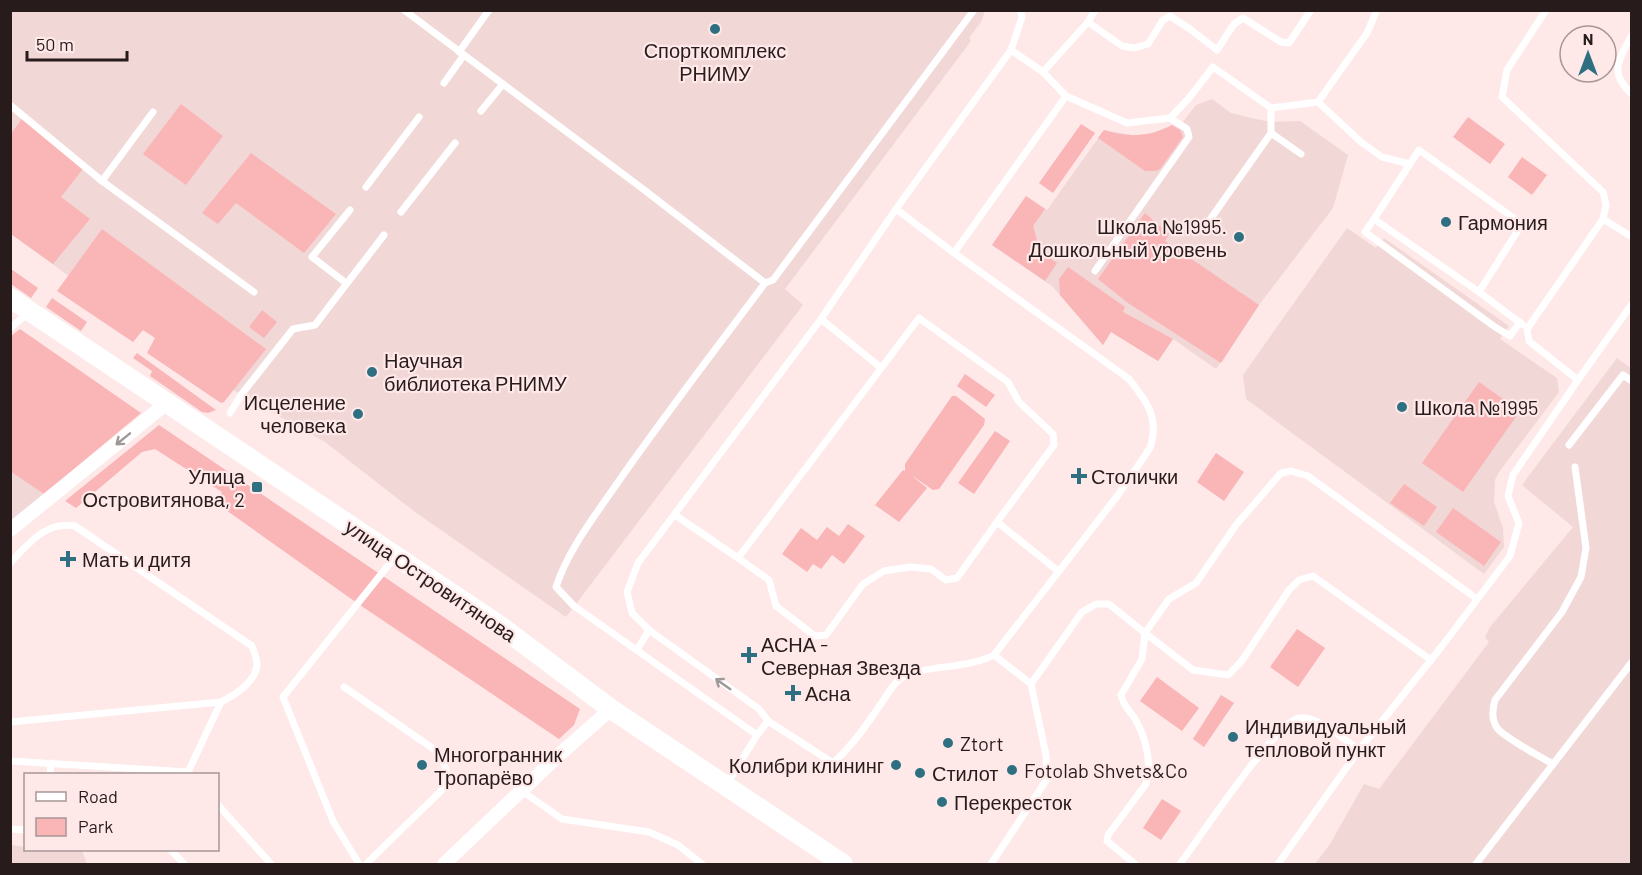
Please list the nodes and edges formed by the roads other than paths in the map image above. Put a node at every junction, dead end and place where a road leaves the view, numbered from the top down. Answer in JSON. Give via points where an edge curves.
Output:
{"nodes":[{"id":1,"x":489,"y":10,"type":"edge"},
{"id":2,"x":974,"y":10,"type":"edge"},
{"id":3,"x":1020,"y":10,"type":"edge"},
{"id":4,"x":1095,"y":10,"type":"edge"},
{"id":5,"x":1311,"y":10,"type":"edge"},
{"id":6,"x":1377,"y":10,"type":"edge"},
{"id":7,"x":1546,"y":10,"type":"edge"},
{"id":8,"x":409,"y":12,"type":"edge"},
{"id":9,"x":1088,"y":22,"type":"junction"},
{"id":10,"x":1632,"y":35,"type":"edge"},
{"id":11,"x":1011,"y":50,"type":"junction"},
{"id":12,"x":461,"y":53,"type":"junction"},
{"id":13,"x":1043,"y":72,"type":"junction"},
{"id":14,"x":444,"y":83,"type":"dead end"},
{"id":15,"x":503,"y":84,"type":"junction"},
{"id":16,"x":1632,"y":94,"type":"edge"},
{"id":17,"x":1066,"y":96,"type":"junction"},
{"id":18,"x":1318,"y":102,"type":"junction"},
{"id":19,"x":10,"y":105,"type":"edge"},
{"id":20,"x":1271,"y":108,"type":"junction"},
{"id":21,"x":481,"y":111,"type":"dead end"},
{"id":22,"x":153,"y":112,"type":"dead end"},
{"id":23,"x":419,"y":117,"type":"dead end"},
{"id":24,"x":1170,"y":118,"type":"junction"},
{"id":25,"x":1271,"y":133,"type":"junction"},
{"id":26,"x":454,"y":143,"type":"dead end"},
{"id":27,"x":1301,"y":154,"type":"dead end"},
{"id":28,"x":1410,"y":164,"type":"junction"},
{"id":29,"x":102,"y":181,"type":"junction"},
{"id":30,"x":366,"y":187,"type":"dead end"},
{"id":31,"x":896,"y":209,"type":"junction"},
{"id":32,"x":350,"y":210,"type":"dead end"},
{"id":33,"x":401,"y":212,"type":"dead end"},
{"id":34,"x":1374,"y":219,"type":"junction"},
{"id":35,"x":1603,"y":219,"type":"junction"},
{"id":36,"x":1202,"y":231,"type":"dead end"},
{"id":37,"x":384,"y":235,"type":"dead end"},
{"id":38,"x":1632,"y":237,"type":"edge"},
{"id":39,"x":954,"y":253,"type":"junction"},
{"id":40,"x":1095,"y":271,"type":"dead end"},
{"id":41,"x":346,"y":283,"type":"junction"},
{"id":42,"x":765,"y":283,"type":"junction"},
{"id":43,"x":254,"y":292,"type":"dead end"},
{"id":44,"x":1479,"y":292,"type":"junction"},
{"id":45,"x":17,"y":302,"type":"edge"},
{"id":46,"x":1632,"y":304,"type":"edge"},
{"id":47,"x":821,"y":320,"type":"junction"},
{"id":48,"x":1520,"y":322,"type":"junction"},
{"id":49,"x":10,"y":328,"type":"edge"},
{"id":50,"x":1527,"y":329,"type":"junction"},
{"id":51,"x":880,"y":368,"type":"junction"},
{"id":52,"x":1578,"y":380,"type":"junction"},
{"id":53,"x":1632,"y":381,"type":"edge"},
{"id":54,"x":168,"y":402,"type":"junction"},
{"id":55,"x":230,"y":414,"type":"dead end"},
{"id":56,"x":1569,"y":445,"type":"dead end"},
{"id":57,"x":1575,"y":467,"type":"dead end"},
{"id":58,"x":675,"y":515,"type":"junction"},
{"id":59,"x":997,"y":522,"type":"junction"},
{"id":60,"x":10,"y":530,"type":"edge"},
{"id":61,"x":396,"y":556,"type":"junction"},
{"id":62,"x":738,"y":558,"type":"junction"},
{"id":63,"x":10,"y":563,"type":"edge"},
{"id":64,"x":1058,"y":572,"type":"junction"},
{"id":65,"x":1477,"y":599,"type":"junction"},
{"id":66,"x":649,"y":630,"type":"junction"},
{"id":67,"x":1145,"y":633,"type":"junction"},
{"id":68,"x":637,"y":650,"type":"junction"},
{"id":69,"x":994,"y":655,"type":"junction"},
{"id":70,"x":1431,"y":660,"type":"junction"},
{"id":71,"x":1632,"y":662,"type":"edge"},
{"id":72,"x":1031,"y":684,"type":"junction"},
{"id":73,"x":344,"y":687,"type":"dead end"},
{"id":74,"x":221,"y":702,"type":"junction"},
{"id":75,"x":611,"y":709,"type":"junction"},
{"id":76,"x":768,"y":721,"type":"junction"},
{"id":77,"x":10,"y":722,"type":"edge"},
{"id":78,"x":757,"y":735,"type":"junction"},
{"id":79,"x":1359,"y":750,"type":"junction"},
{"id":80,"x":10,"y":761,"type":"edge"},
{"id":81,"x":51,"y":764,"type":"junction"},
{"id":82,"x":1553,"y":764,"type":"junction"},
{"id":83,"x":50,"y":773,"type":"edge"},
{"id":84,"x":189,"y":773,"type":"edge"},
{"id":85,"x":725,"y":786,"type":"junction"},
{"id":86,"x":522,"y":791,"type":"junction"},
{"id":87,"x":219,"y":806,"type":"edge"},
{"id":88,"x":173,"y":851,"type":"edge"},
{"id":89,"x":184,"y":864,"type":"edge"},
{"id":90,"x":271,"y":864,"type":"edge"},
{"id":91,"x":359,"y":864,"type":"edge"},
{"id":92,"x":366,"y":864,"type":"edge"},
{"id":93,"x":444,"y":864,"type":"edge"},
{"id":94,"x":702,"y":864,"type":"edge"},
{"id":95,"x":843,"y":864,"type":"edge"},
{"id":96,"x":991,"y":864,"type":"edge"},
{"id":97,"x":1135,"y":864,"type":"edge"},
{"id":98,"x":1180,"y":864,"type":"edge"},
{"id":99,"x":1278,"y":864,"type":"edge"},
{"id":100,"x":1476,"y":864,"type":"edge"}],
"edges":[{"from":1,"to":12,"type":"lane"},
{"from":2,"to":42,"type":"lane","via":[[772,280]]},
{"from":3,"to":11,"type":"lane","via":[[1022,17]]},
{"from":4,"to":9,"type":"lane"},
{"from":5,"to":9,"type":"lane","via":[[1289,43],[1243,18],[1234,24],[1217,50],[1170,16],[1163,20],[1148,44],[1134,48],[1122,46]]},
{"from":6,"to":18,"type":"lane","via":[[1367,33]]},
{"from":7,"to":35,"type":"lane","via":[[1507,70],[1503,97],[1603,192]]},
{"from":8,"to":12,"type":"lane"},
{"from":9,"to":13,"type":"lane"},
{"from":10,"to":16,"type":"lane","via":[[1617,62],[1621,85]]},
{"from":11,"to":13,"type":"lane"},
{"from":11,"to":31,"type":"lane"},
{"from":12,"to":14,"type":"lane"},
{"from":12,"to":15,"type":"lane"},
{"from":13,"to":17,"type":"lane"},
{"from":15,"to":21,"type":"lane"},
{"from":15,"to":42,"type":"lane"},
{"from":17,"to":24,"type":"lane","via":[[1127,123]]},
{"from":17,"to":39,"type":"lane"},
{"from":18,"to":20,"type":"lane"},
{"from":18,"to":28,"type":"lane","via":[[1382,158]]},
{"from":19,"to":29,"type":"lane"},
{"from":20,"to":24,"type":"lane","via":[[1212,67]]},
{"from":20,"to":25,"type":"lane"},
{"from":22,"to":29,"type":"lane"},
{"from":23,"to":30,"type":"lane"},
{"from":24,"to":40,"type":"lane","via":[[1187,129],[1189,137]]},
{"from":25,"to":27,"type":"lane"},
{"from":25,"to":36,"type":"lane"},
{"from":26,"to":33,"type":"lane"},
{"from":28,"to":34,"type":"lane"},
{"from":28,"to":44,"type":"lane","via":[[1419,150],[1522,224]]},
{"from":29,"to":43,"type":"lane"},
{"from":31,"to":39,"type":"lane"},
{"from":31,"to":47,"type":"lane"},
{"from":32,"to":41,"type":"lane","via":[[312,257]]},
{"from":34,"to":44,"type":"lane"},
{"from":34,"to":48,"type":"lane","via":[[1365,232],[1496,327],[1510,336]]},
{"from":35,"to":38,"type":"lane"},
{"from":35,"to":50,"type":"lane"},
{"from":37,"to":41,"type":"lane"},
{"from":39,"to":64,"type":"lane","via":[[1129,379],[1148,402],[1154,424],[1150,448]]},
{"from":41,"to":55,"type":"lane","via":[[315,325],[293,329]]},
{"from":42,"to":68,"type":"lane","via":[[653,431],[588,525],[556,586],[574,606]]},
{"from":44,"to":48,"type":"lane"},
{"from":45,"to":49,"type":"lane"},
{"from":45,"to":54,"type":"main road","name":"улица Островитянова"},
{"from":46,"to":52,"type":"lane"},
{"from":47,"to":51,"type":"lane"},
{"from":47,"to":58,"type":"lane"},
{"from":48,"to":50,"type":"lane"},
{"from":50,"to":52,"type":"lane","via":[[1529,341]]},
{"from":51,"to":59,"type":"lane","via":[[919,318],[1008,382],[1019,402],[1053,434],[1054,446]]},
{"from":51,"to":62,"type":"lane"},
{"from":52,"to":65,"type":"lane","via":[[1513,475],[1508,496],[1519,523],[1510,556]]},
{"from":53,"to":56,"type":"lane","via":[[1623,375]]},
{"from":54,"to":60,"type":"street","one_way":true},
{"from":54,"to":61,"type":"main road","name":"улица Островитянова"},
{"from":57,"to":82,"type":"lane","via":[[1586,549],[1581,577],[1570,600],[1492,708],[1499,731]]},
{"from":58,"to":62,"type":"lane"},
{"from":58,"to":66,"type":"lane","via":[[638,563],[627,592],[632,613]]},
{"from":59,"to":62,"type":"lane","via":[[957,578],[946,580],[931,569],[884,571],[863,584],[826,635],[816,636],[776,606],[769,580]]},
{"from":59,"to":64,"type":"lane"},
{"from":61,"to":75,"type":"main road","name":"улица Островитянова","via":[[499,625]]},
{"from":61,"to":91,"type":"lane","via":[[283,697],[333,821]]},
{"from":63,"to":74,"type":"lane","via":[[52,525],[75,526],[252,646],[257,663],[253,678]]},
{"from":64,"to":69,"type":"lane"},
{"from":65,"to":67,"type":"lane","via":[[1308,476],[1281,472],[1236,525],[1196,582],[1168,599]]},
{"from":65,"to":70,"type":"lane"},
{"from":66,"to":68,"type":"lane"},
{"from":76,"to":66,"type":"lane","one_way":true,"via":[[759,709]]},
{"from":67,"to":70,"type":"lane","via":[[1193,670],[1228,675],[1289,590],[1299,580],[1313,576]]},
{"from":67,"to":72,"type":"lane","via":[[1109,604],[1095,604],[1082,612]]},
{"from":67,"to":97,"type":"lane","via":[[1142,659],[1121,695],[1124,707],[1141,729],[1149,776],[1107,841]]},
{"from":68,"to":78,"type":"lane"},
{"from":69,"to":72,"type":"lane"},
{"from":69,"to":76,"type":"lane","via":[[975,663],[912,673],[898,680],[856,739],[833,763]]},
{"from":70,"to":79,"type":"lane"},
{"from":71,"to":82,"type":"lane"},
{"from":72,"to":96,"type":"lane","via":[[1047,779]]},
{"from":73,"to":92,"type":"lane","via":[[438,752],[447,768],[445,787]]},
{"from":74,"to":77,"type":"lane"},
{"from":74,"to":84,"type":"lane"},
{"from":75,"to":85,"type":"main road","name":"улица Островитянова"},
{"from":75,"to":86,"type":"street"},
{"from":76,"to":78,"type":"lane"},
{"from":78,"to":85,"type":"lane"},
{"from":79,"to":98,"type":"lane","via":[[1320,722],[1300,718],[1285,725]]},
{"from":79,"to":99,"type":"lane"},
{"from":80,"to":81,"type":"lane"},
{"from":81,"to":83,"type":"lane"},
{"from":81,"to":84,"type":"lane"},
{"from":82,"to":100,"type":"lane"},
{"from":85,"to":95,"type":"main road","name":"улица Островитянова","via":[[823,856]]},
{"from":86,"to":93,"type":"street"},
{"from":86,"to":94,"type":"lane","via":[[562,819],[648,832],[678,845]]},
{"from":87,"to":90,"type":"lane"},
{"from":88,"to":89,"type":"lane"}]}
